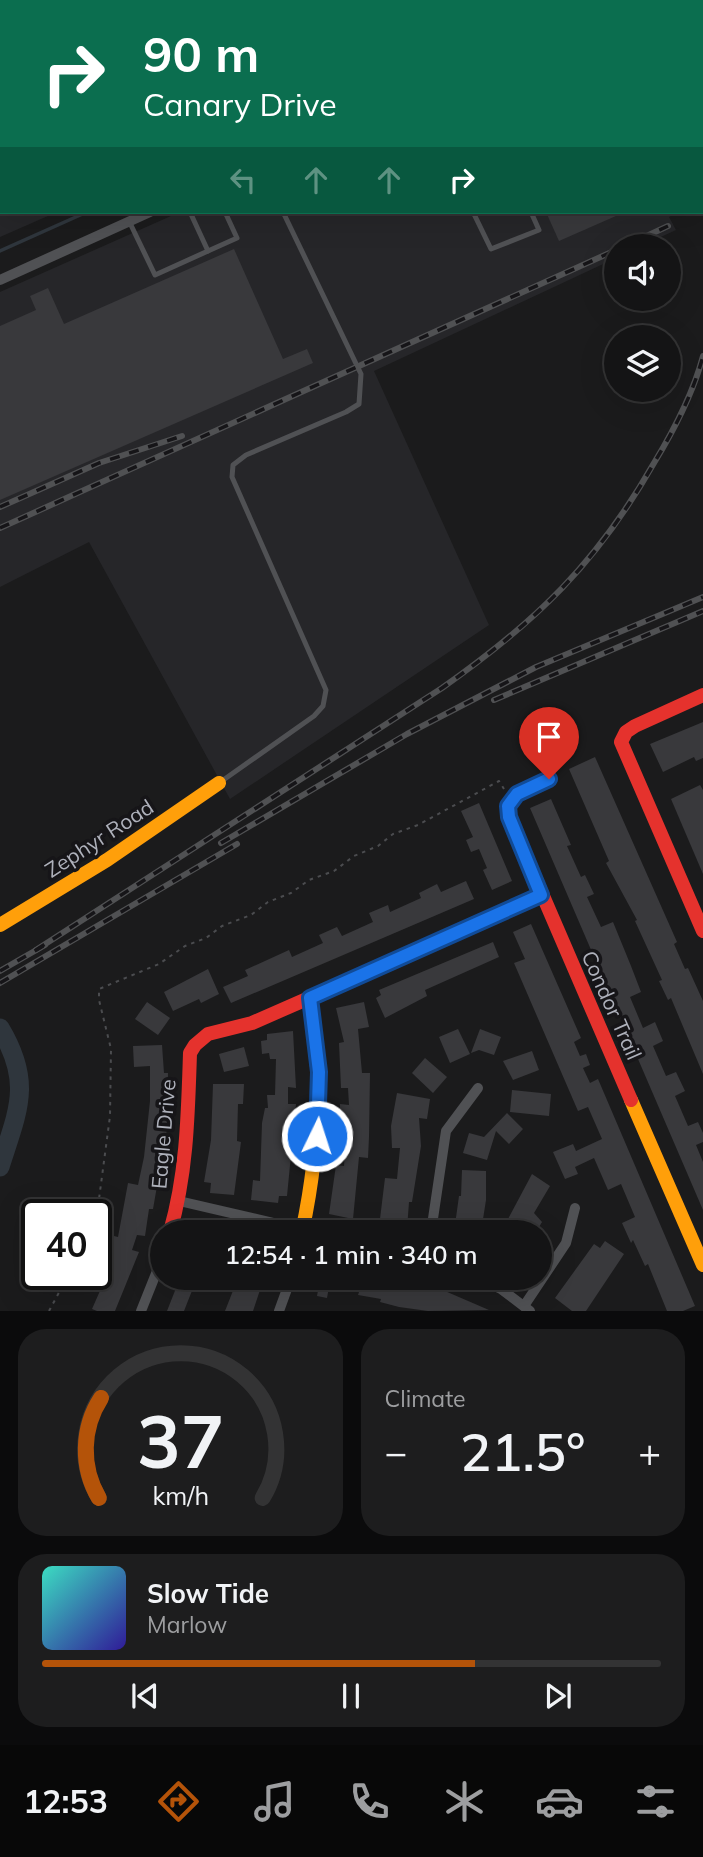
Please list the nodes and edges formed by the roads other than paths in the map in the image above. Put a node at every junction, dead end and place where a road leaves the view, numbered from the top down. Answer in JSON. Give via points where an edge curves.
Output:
{"nodes":[{"id":1,"x":145,"y":214,"type":"edge"},
{"id":2,"x":191,"y":214,"type":"edge"},
{"id":3,"x":226,"y":214,"type":"edge"},
{"id":4,"x":284,"y":214,"type":"edge"},
{"id":5,"x":474,"y":214,"type":"edge"},
{"id":6,"x":532,"y":214,"type":"edge"},
{"id":7,"x":129,"y":221,"type":"junction"},
{"id":8,"x":208,"y":251,"type":"junction"},
{"id":9,"x":0,"y":280,"type":"edge"},
{"id":10,"x":703,"y":695,"type":"edge"},
{"id":11,"x":549,"y":779,"type":"dead end"},
{"id":12,"x":219,"y":783,"type":"joint"},
{"id":13,"x":541,"y":895,"type":"junction"},
{"id":14,"x":0,"y":925,"type":"edge"},
{"id":15,"x":703,"y":931,"type":"edge"},
{"id":16,"x":310,"y":998,"type":"junction"},
{"id":17,"x":478,"y":1088,"type":"dead end"},
{"id":18,"x":179,"y":1201,"type":"junction"},
{"id":19,"x":575,"y":1208,"type":"dead end"},
{"id":20,"x":173,"y":1220,"type":"edge"},
{"id":21,"x":259,"y":1220,"type":"edge"},
{"id":22,"x":307,"y":1220,"type":"edge"},
{"id":23,"x":433,"y":1220,"type":"edge"},
{"id":24,"x":703,"y":1265,"type":"edge"},
{"id":25,"x":150,"y":1288,"type":"edge"},
{"id":26,"x":286,"y":1290,"type":"edge"},
{"id":27,"x":497,"y":1290,"type":"edge"},
{"id":28,"x":527,"y":1309,"type":"edge"},
{"id":29,"x":141,"y":1311,"type":"edge"},
{"id":30,"x":279,"y":1311,"type":"edge"}],
"edges":[{"from":1,"to":7,"type":"street"},
{"from":2,"to":8,"type":"lane"},
{"from":3,"to":8,"type":"lane","via":[[237,238]]},
{"from":4,"to":12,"type":"lane","via":[[361,374],[362,390],[359,404],[346,412],[246,455],[233,465],[232,477],[327,690],[314,716]]},
{"from":5,"to":6,"type":"lane","via":[[491,249],[539,230]]},
{"from":7,"to":8,"type":"lane","via":[[155,275]]},
{"from":7,"to":9,"type":"street"},
{"from":10,"to":15,"type":"street","via":[[626,732],[621,742]]},
{"from":11,"to":13,"type":"street","name":"Condor Trail","via":[[517,794],[508,806]]},
{"from":12,"to":14,"type":"street","name":"Zephyr Road","via":[[107,860]]},
{"from":13,"to":16,"type":"street"},
{"from":13,"to":24,"type":"street","name":"Condor Trail"},
{"from":16,"to":18,"type":"street","name":"Eagle Drive","via":[[196,1040],[190,1054],[190,1116]]},
{"from":16,"to":22,"type":"street","via":[[319,1104]]},
{"from":17,"to":23,"type":"street","via":[[446,1131]]},
{"from":18,"to":20,"type":"street","name":"Eagle Drive"},
{"from":18,"to":21,"type":"street"},
{"from":19,"to":28,"type":"street","via":[[566,1243]]},
{"from":25,"to":29,"type":"street"},
{"from":26,"to":30,"type":"street"},
{"from":27,"to":28,"type":"street"}]}
